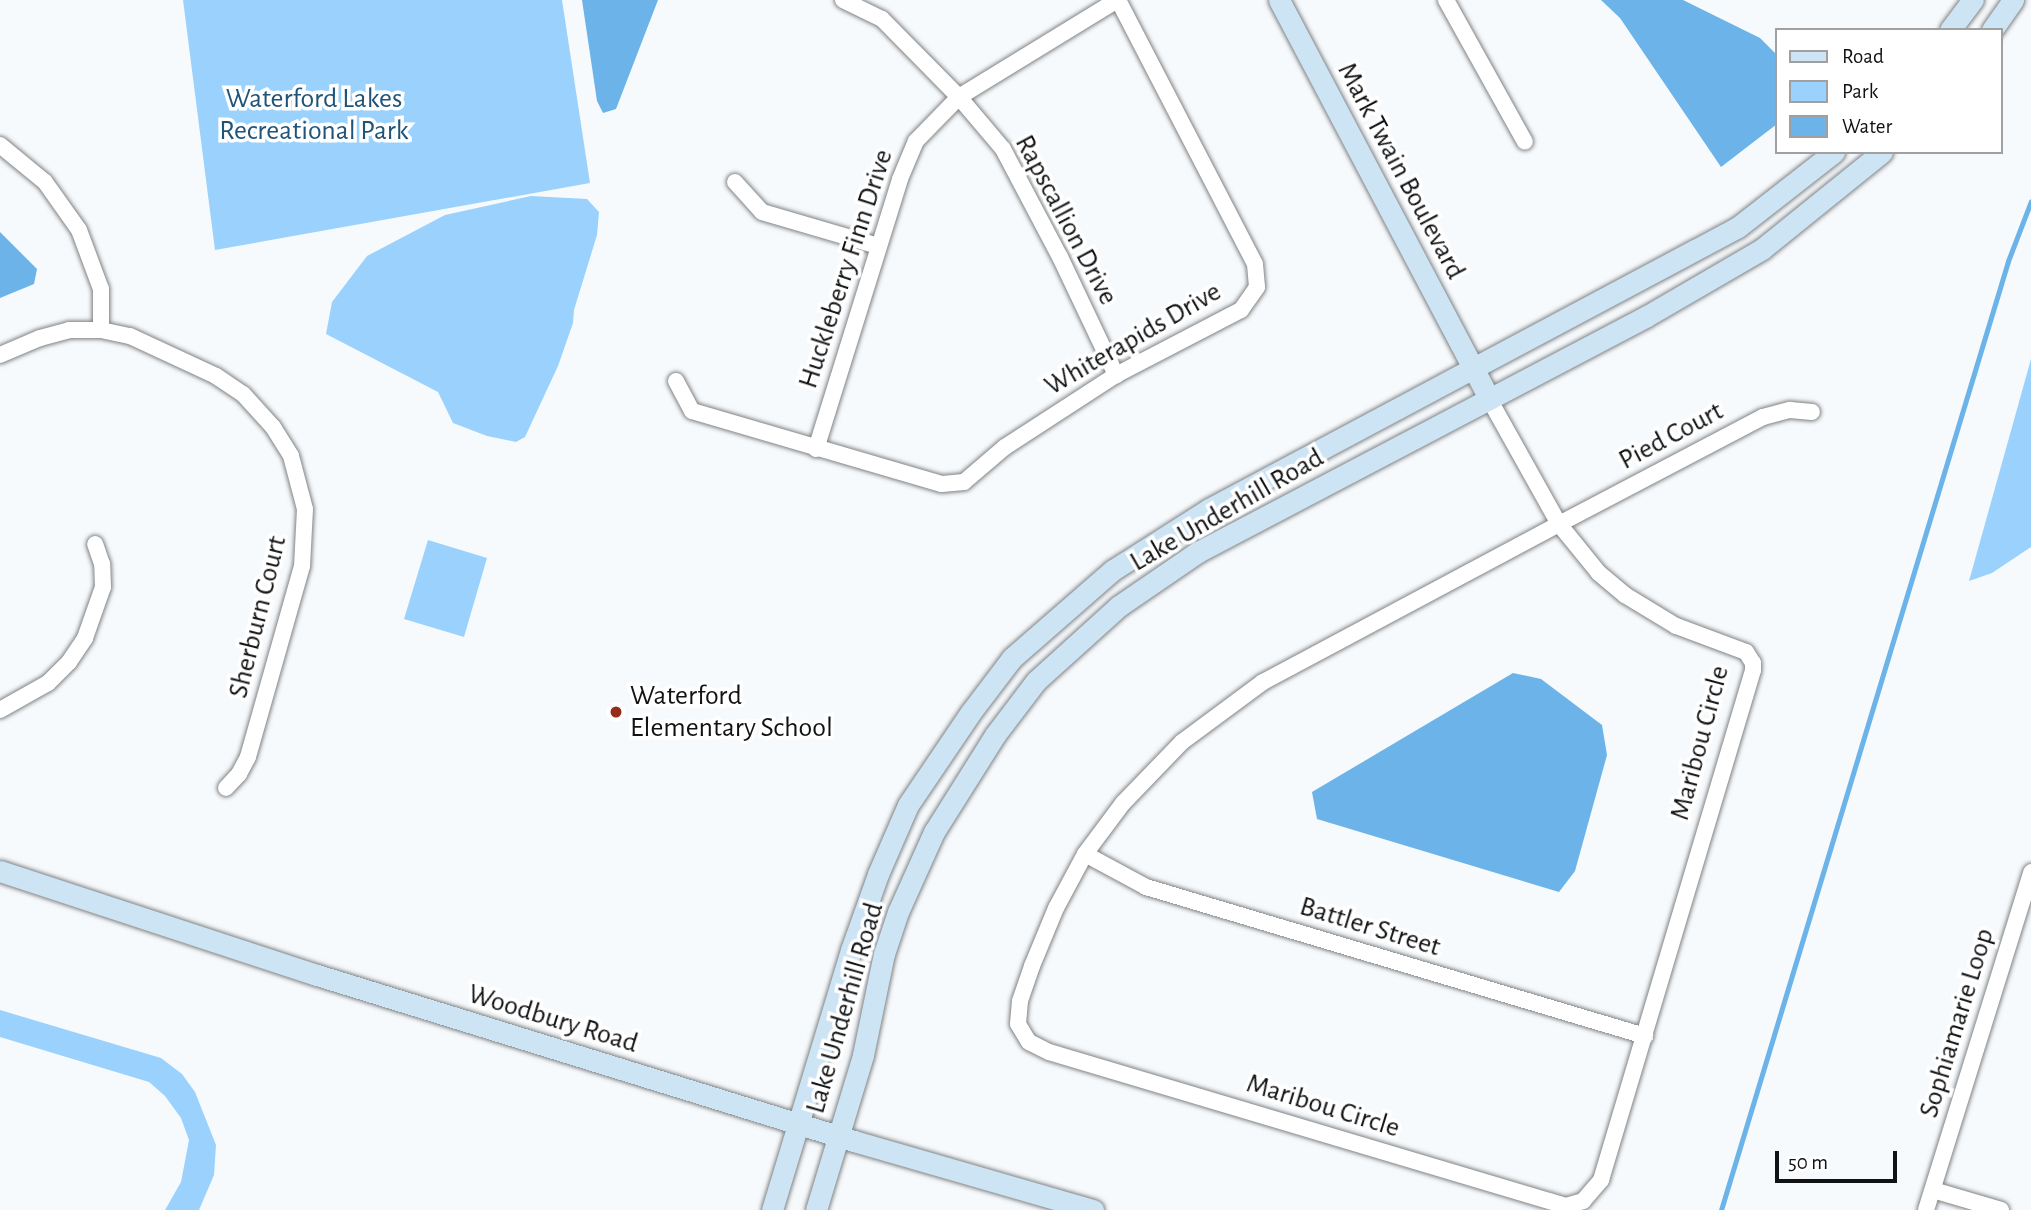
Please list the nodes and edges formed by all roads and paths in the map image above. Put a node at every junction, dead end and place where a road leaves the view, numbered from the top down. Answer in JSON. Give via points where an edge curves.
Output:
{"nodes":[{"id":1,"x":843,"y":0,"type":"edge"},
{"id":2,"x":1118,"y":0,"type":"edge"},
{"id":3,"x":1279,"y":0,"type":"edge"},
{"id":4,"x":1447,"y":0,"type":"edge"},
{"id":5,"x":1973,"y":0,"type":"edge"},
{"id":6,"x":2012,"y":0,"type":"edge"},
{"id":7,"x":1952,"y":28,"type":"edge"},
{"id":8,"x":1993,"y":28,"type":"edge"},
{"id":9,"x":959,"y":97,"type":"junction"},
{"id":10,"x":1525,"y":142,"type":"dead end"},
{"id":11,"x":0,"y":145,"type":"edge"},
{"id":12,"x":1830,"y":154,"type":"edge"},
{"id":13,"x":1880,"y":154,"type":"edge"},
{"id":14,"x":735,"y":182,"type":"dead end"},
{"id":15,"x":878,"y":246,"type":"junction"},
{"id":16,"x":100,"y":330,"type":"junction"},
{"id":17,"x":0,"y":355,"type":"edge"},
{"id":18,"x":1474,"y":368,"type":"junction"},
{"id":19,"x":1116,"y":375,"type":"junction"},
{"id":20,"x":676,"y":381,"type":"dead end"},
{"id":21,"x":1488,"y":397,"type":"junction"},
{"id":22,"x":1812,"y":412,"type":"dead end"},
{"id":23,"x":816,"y":449,"type":"junction"},
{"id":24,"x":1559,"y":524,"type":"junction"},
{"id":25,"x":95,"y":544,"type":"dead end"},
{"id":26,"x":0,"y":710,"type":"edge"},
{"id":27,"x":226,"y":788,"type":"dead end"},
{"id":28,"x":1085,"y":854,"type":"junction"},
{"id":29,"x":0,"y":871,"type":"edge"},
{"id":30,"x":2031,"y":872,"type":"edge"},
{"id":31,"x":1645,"y":1037,"type":"junction"},
{"id":32,"x":798,"y":1124,"type":"junction"},
{"id":33,"x":839,"y":1136,"type":"junction"},
{"id":34,"x":1933,"y":1190,"type":"junction"},
{"id":35,"x":772,"y":1210,"type":"edge"},
{"id":36,"x":816,"y":1210,"type":"edge"},
{"id":37,"x":1093,"y":1210,"type":"edge"},
{"id":38,"x":1926,"y":1210,"type":"edge"},
{"id":39,"x":2001,"y":1210,"type":"edge"}],
"edges":[{"from":1,"to":9,"type":"street","name":"Rapscallion Drive","via":[[882,19]]},
{"from":2,"to":9,"type":"street","name":"Huckleberry Finn Drive"},
{"from":2,"to":19,"type":"street","name":"Whiterapids Drive","via":[[1255,264],[1258,287],[1241,310]]},
{"from":3,"to":18,"type":"street","name":"Mark Twain Boulevard"},
{"from":4,"to":10,"type":"street"},
{"from":5,"to":7,"type":"street"},
{"from":6,"to":8,"type":"street"},
{"from":9,"to":15,"type":"street","name":"Huckleberry Finn Drive","via":[[916,141]]},
{"from":9,"to":19,"type":"street","name":"Rapscallion Drive","via":[[1003,149]]},
{"from":11,"to":16,"type":"street","via":[[45,182],[79,230],[102,289]]},
{"from":12,"to":18,"type":"street","name":"Lake Underhill Road","via":[[1738,227]]},
{"from":13,"to":21,"type":"street","name":"Lake Underhill Road","via":[[1762,249],[1647,316]]},
{"from":14,"to":15,"type":"street","via":[[762,212]]},
{"from":15,"to":23,"type":"street","name":"Huckleberry Finn Drive"},
{"from":16,"to":17,"type":"street","name":"Sherburn Court","via":[[54,334]]},
{"from":16,"to":27,"type":"street","name":"Sherburn Court","via":[[158,346],[243,394],[282,441],[302,490],[306,527],[302,566],[248,757]]},
{"from":18,"to":21,"type":"street","name":"Maribou Circle"},
{"from":18,"to":32,"type":"street","name":"Lake Underhill Road","via":[[1209,509],[1113,570],[1012,658],[908,805],[850,950]]},
{"from":19,"to":23,"type":"street","name":"Whiterapids Drive","via":[[1004,447],[964,482],[942,484]]},
{"from":20,"to":23,"type":"street","name":"Whiterapids Drive","via":[[692,411]]},
{"from":21,"to":24,"type":"street","name":"Maribou Circle"},
{"from":21,"to":33,"type":"street","name":"Lake Underhill Road","via":[[1198,552],[1119,606],[1036,681],[995,735],[934,832],[898,912]]},
{"from":22,"to":24,"type":"street","name":"Pied Court","via":[[1790,410],[1763,417]]},
{"from":24,"to":28,"type":"street","name":"Maribou Circle","via":[[1243,694],[1163,760],[1116,811]]},
{"from":24,"to":31,"type":"street","name":"Maribou Circle","via":[[1598,572],[1625,595],[1676,626],[1740,649],[1753,663]]},
{"from":25,"to":26,"type":"street","via":[[103,564],[103,587],[85,638],[48,684]]},
{"from":28,"to":31,"type":"street","name":"Battler Street","via":[[1146,887]]},
{"from":28,"to":31,"type":"street","name":"Maribou Circle","via":[[1056,908],[1020,1001],[1022,1034],[1049,1052],[1566,1206],[1583,1201],[1601,1180]]},
{"from":29,"to":32,"type":"street","name":"Woodbury Road"},
{"from":30,"to":34,"type":"street","name":"Sophiamarie Loop"},
{"from":32,"to":33,"type":"street","name":"Woodbury Road"},
{"from":32,"to":35,"type":"street","name":"Lake Underhill Road"},
{"from":33,"to":36,"type":"street","name":"Lake Underhill Road"},
{"from":33,"to":37,"type":"street","name":"Woodbury Road"},
{"from":34,"to":38,"type":"street","name":"Sophiamarie Loop"},
{"from":34,"to":39,"type":"street"}]}
